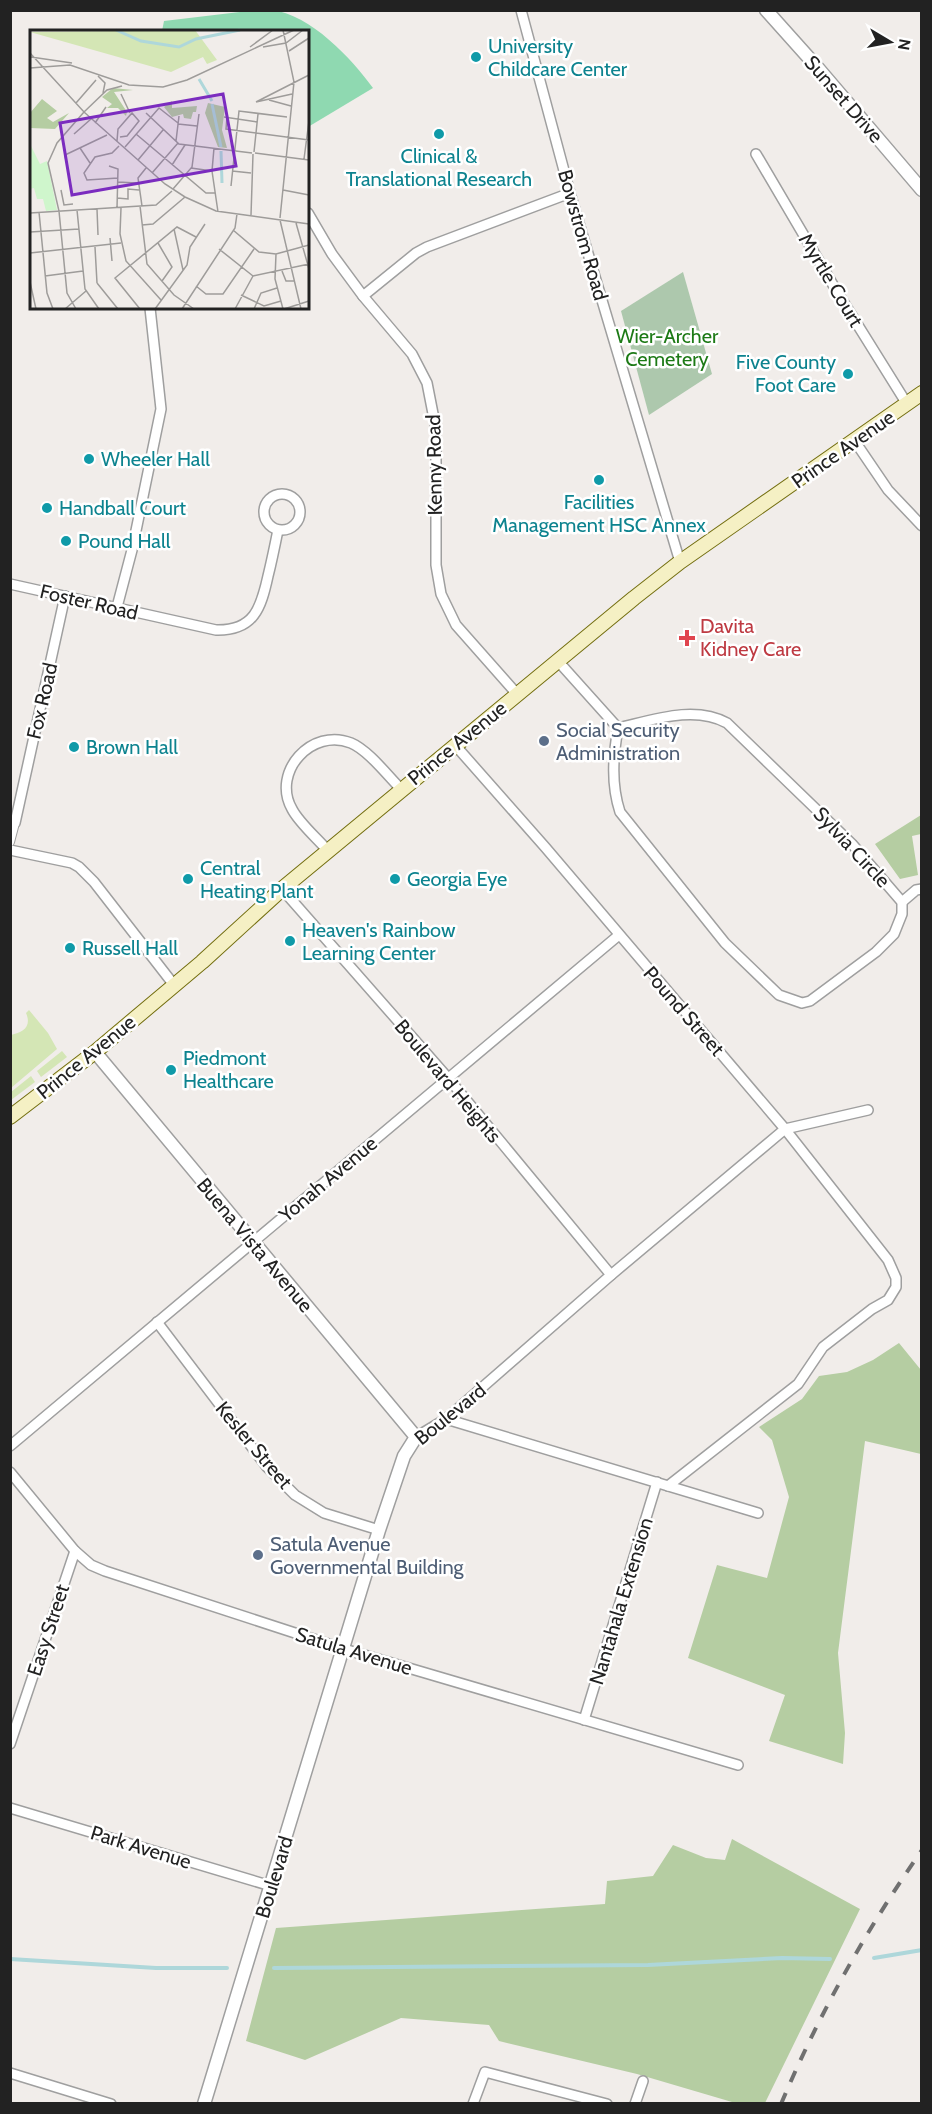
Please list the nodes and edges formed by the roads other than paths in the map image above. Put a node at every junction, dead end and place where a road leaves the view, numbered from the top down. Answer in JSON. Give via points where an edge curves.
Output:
{"nodes":[{"id":1,"x":521,"y":10,"type":"edge"},
{"id":2,"x":766,"y":10,"type":"edge"},
{"id":3,"x":756,"y":154,"type":"dead end"},
{"id":4,"x":921,"y":190,"type":"edge"},
{"id":5,"x":570,"y":193,"type":"junction"},
{"id":6,"x":309,"y":215,"type":"edge"},
{"id":7,"x":363,"y":296,"type":"junction"},
{"id":8,"x":150,"y":309,"type":"edge"},
{"id":9,"x":921,"y":393,"type":"edge"},
{"id":10,"x":908,"y":404,"type":"junction"},
{"id":11,"x":854,"y":440,"type":"junction"},
{"id":12,"x":921,"y":526,"type":"edge"},
{"id":13,"x":278,"y":530,"type":"junction"},
{"id":14,"x":680,"y":562,"type":"junction"},
{"id":15,"x":10,"y":584,"type":"edge"},
{"id":16,"x":65,"y":596,"type":"junction"},
{"id":17,"x":117,"y":607,"type":"junction"},
{"id":18,"x":557,"y":660,"type":"junction"},
{"id":19,"x":517,"y":694,"type":"junction"},
{"id":20,"x":618,"y":728,"type":"junction"},
{"id":21,"x":455,"y":745,"type":"junction"},
{"id":22,"x":401,"y":789,"type":"junction"},
{"id":23,"x":15,"y":823,"type":"joint"},
{"id":24,"x":10,"y":842,"type":"edge"},
{"id":25,"x":10,"y":850,"type":"edge"},
{"id":26,"x":328,"y":850,"type":"junction"},
{"id":27,"x":282,"y":889,"type":"junction"},
{"id":28,"x":921,"y":889,"type":"edge"},
{"id":29,"x":902,"y":902,"type":"junction"},
{"id":30,"x":619,"y":935,"type":"junction"},
{"id":31,"x":174,"y":985,"type":"junction"},
{"id":32,"x":95,"y":1052,"type":"junction"},
{"id":33,"x":448,"y":1078,"type":"junction"},
{"id":34,"x":868,"y":1110,"type":"dead end"},
{"id":35,"x":10,"y":1117,"type":"edge"},
{"id":36,"x":785,"y":1129,"type":"junction"},
{"id":37,"x":253,"y":1242,"type":"junction"},
{"id":38,"x":611,"y":1275,"type":"junction"},
{"id":39,"x":157,"y":1322,"type":"junction"},
{"id":40,"x":446,"y":1419,"type":"junction"},
{"id":41,"x":416,"y":1437,"type":"junction"},
{"id":42,"x":10,"y":1446,"type":"edge"},
{"id":43,"x":10,"y":1472,"type":"edge"},
{"id":44,"x":657,"y":1482,"type":"junction"},
{"id":45,"x":668,"y":1486,"type":"junction"},
{"id":46,"x":758,"y":1513,"type":"dead end"},
{"id":47,"x":379,"y":1530,"type":"junction"},
{"id":48,"x":75,"y":1551,"type":"junction"},
{"id":49,"x":344,"y":1649,"type":"junction"},
{"id":50,"x":584,"y":1720,"type":"junction"},
{"id":51,"x":10,"y":1744,"type":"edge"},
{"id":52,"x":738,"y":1765,"type":"dead end"},
{"id":53,"x":10,"y":1808,"type":"edge"},
{"id":54,"x":271,"y":1886,"type":"junction"},
{"id":55,"x":10,"y":2073,"type":"edge"},
{"id":56,"x":643,"y":2081,"type":"dead end"},
{"id":57,"x":111,"y":2103,"type":"edge"},
{"id":58,"x":204,"y":2103,"type":"edge"},
{"id":59,"x":473,"y":2103,"type":"edge"},
{"id":60,"x":607,"y":2103,"type":"edge"},
{"id":61,"x":635,"y":2103,"type":"edge"}],
"edges":[{"from":1,"to":5,"type":"street","name":"Bowstrom Road"},
{"from":2,"to":4,"type":"street","name":"Sunset Drive"},
{"from":3,"to":10,"type":"street","name":"Myrtle Court"},
{"from":5,"to":7,"type":"street","via":[[427,247]]},
{"from":5,"to":14,"type":"street","name":"Bowstrom Road"},
{"from":6,"to":7,"type":"street","name":"Kenny Road"},
{"from":7,"to":19,"type":"street","name":"Kenny Road","via":[[412,354],[427,383],[436,429],[436,565],[447,610]]},
{"from":8,"to":17,"type":"street","via":[[161,409]]},
{"from":9,"to":10,"type":"main road","name":"Prince Avenue"},
{"from":10,"to":11,"type":"main road","name":"Prince Avenue"},
{"from":11,"to":12,"type":"street","via":[[888,490]]},
{"from":11,"to":14,"type":"main road","name":"Prince Avenue"},
{"from":13,"to":13,"type":"street","via":[[290,528],[300,515],[296,499],[286,494],[274,495],[264,508],[265,519]]},
{"from":13,"to":17,"type":"street","name":"Foster Road","via":[[261,604],[244,625],[216,630]]},
{"from":14,"to":18,"type":"main road","name":"Prince Avenue"},
{"from":15,"to":16,"type":"street","name":"Foster Road"},
{"from":16,"to":17,"type":"street","name":"Foster Road"},
{"from":16,"to":23,"type":"street","name":"Fox Road"},
{"from":18,"to":19,"type":"main road","name":"Prince Avenue"},
{"from":18,"to":20,"type":"street"},
{"from":19,"to":21,"type":"main road","name":"Prince Avenue"},
{"from":20,"to":29,"type":"street","name":"Sylvia Circle","via":[[689,714],[715,717],[727,723],[852,844]]},
{"from":20,"to":29,"type":"street","name":"Sylvia Circle","via":[[613,775],[620,812],[725,943],[779,995],[802,1003],[838,981],[894,934]]},
{"from":21,"to":22,"type":"main road","name":"Prince Avenue"},
{"from":21,"to":30,"type":"street","name":"Pound Street"},
{"from":22,"to":26,"type":"main road","name":"Prince Avenue"},
{"from":22,"to":26,"type":"street","via":[[351,743],[327,740],[303,750],[289,771],[287,797],[292,810]]},
{"from":23,"to":24,"type":"street","name":"Fox Road"},
{"from":25,"to":31,"type":"street","via":[[79,867]]},
{"from":26,"to":27,"type":"main road","name":"Prince Avenue"},
{"from":27,"to":31,"type":"main road","name":"Prince Avenue"},
{"from":27,"to":33,"type":"street","name":"Boulevard Heights"},
{"from":28,"to":29,"type":"street"},
{"from":30,"to":33,"type":"street","name":"Yonah Avenue"},
{"from":30,"to":36,"type":"street","name":"Pound Street"},
{"from":31,"to":32,"type":"main road","name":"Prince Avenue"},
{"from":32,"to":35,"type":"main road","name":"Prince Avenue"},
{"from":32,"to":37,"type":"street","name":"Buena Vista Avenue"},
{"from":33,"to":37,"type":"street","name":"Yonah Avenue"},
{"from":33,"to":38,"type":"street","name":"Boulevard Heights"},
{"from":34,"to":36,"type":"street","name":"Boulevard"},
{"from":36,"to":38,"type":"street","name":"Boulevard"},
{"from":36,"to":45,"type":"street","name":"Pound Street","via":[[888,1260],[896,1287],[888,1300],[823,1347],[798,1384]]},
{"from":37,"to":39,"type":"street","name":"Yonah Avenue"},
{"from":37,"to":41,"type":"street","name":"Buena Vista Avenue"},
{"from":38,"to":40,"type":"street","name":"Boulevard"},
{"from":39,"to":42,"type":"street","name":"Yonah Avenue"},
{"from":39,"to":47,"type":"street","name":"Kesler Street","via":[[267,1467],[295,1495],[324,1513]]},
{"from":40,"to":41,"type":"street","name":"Boulevard"},
{"from":40,"to":44,"type":"street"},
{"from":41,"to":47,"type":"street","name":"Boulevard","via":[[404,1456]]},
{"from":43,"to":48,"type":"street","name":"Satula Avenue"},
{"from":44,"to":45,"type":"street"},
{"from":44,"to":50,"type":"street","name":"Nantahala Extension"},
{"from":45,"to":46,"type":"street"},
{"from":47,"to":49,"type":"street","name":"Boulevard"},
{"from":48,"to":49,"type":"street","name":"Satula Avenue","via":[[91,1565],[106,1571]]},
{"from":48,"to":51,"type":"street","name":"Easy Street"},
{"from":49,"to":50,"type":"street","name":"Satula Avenue"},
{"from":49,"to":54,"type":"street","name":"Boulevard"},
{"from":50,"to":52,"type":"street","name":"Satula Avenue"},
{"from":53,"to":54,"type":"street","name":"Park Avenue"},
{"from":54,"to":58,"type":"street","name":"Boulevard"},
{"from":55,"to":57,"type":"street"},
{"from":56,"to":61,"type":"street"},
{"from":59,"to":60,"type":"street","via":[[485,2072]]}]}
